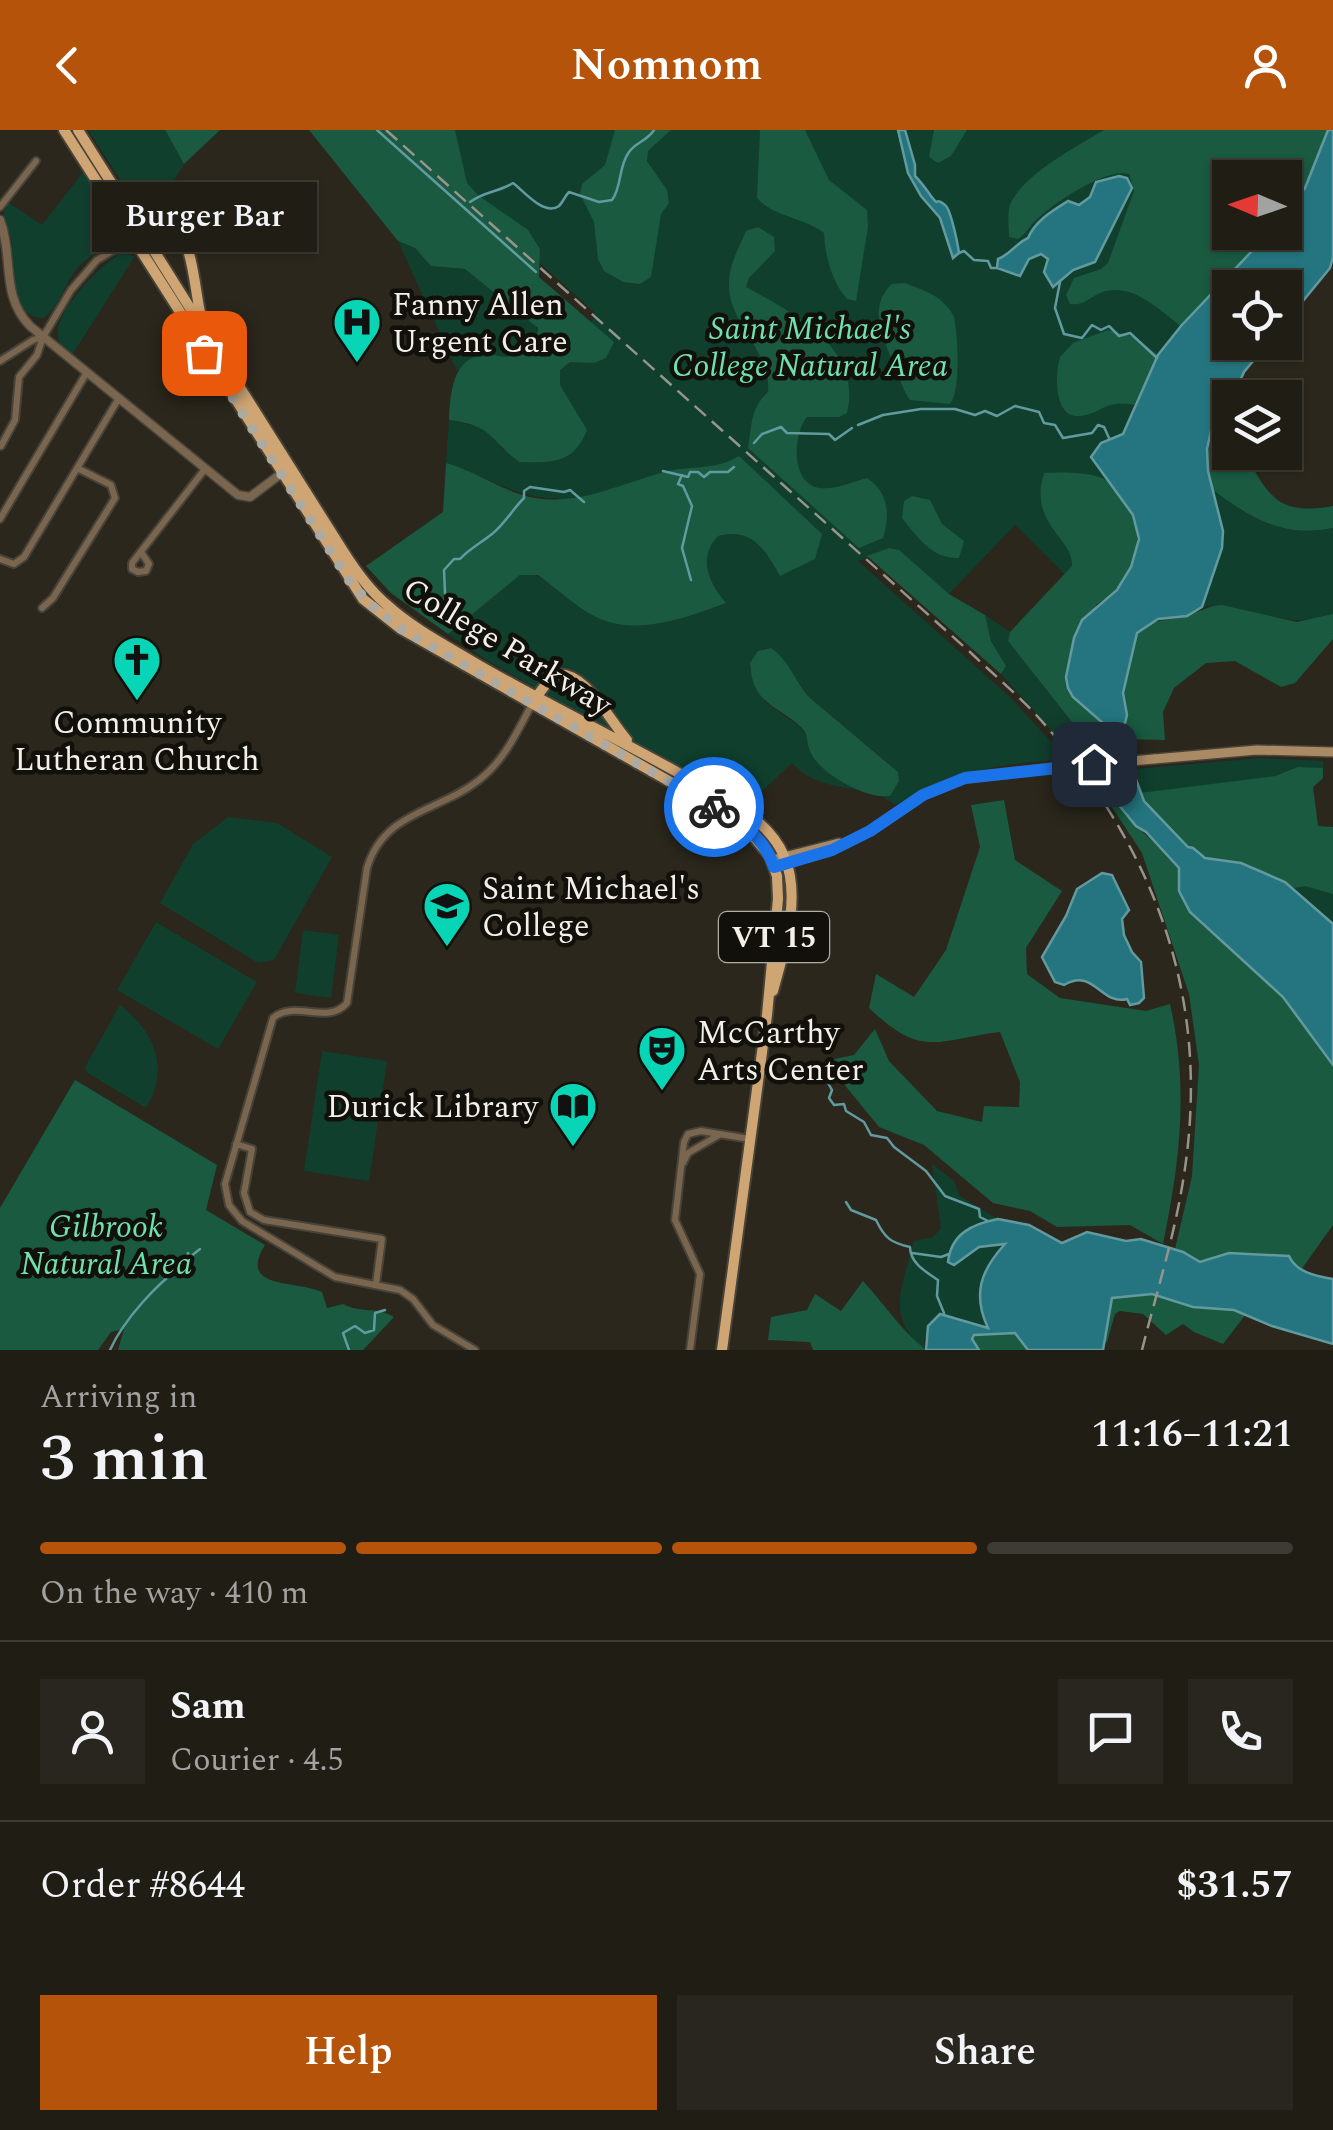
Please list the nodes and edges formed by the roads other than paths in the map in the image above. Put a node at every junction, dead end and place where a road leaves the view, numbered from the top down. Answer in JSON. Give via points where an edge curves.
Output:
{"nodes":[{"id":1,"x":64,"y":130,"type":"edge"},
{"id":2,"x":78,"y":130,"type":"edge"},
{"id":3,"x":36,"y":161,"type":"dead end"},
{"id":4,"x":0,"y":188,"type":"edge"},
{"id":5,"x":12,"y":196,"type":"junction"},
{"id":6,"x":0,"y":207,"type":"edge"},
{"id":7,"x":0,"y":220,"type":"edge"},
{"id":8,"x":138,"y":237,"type":"junction"},
{"id":9,"x":209,"y":336,"type":"junction"},
{"id":10,"x":43,"y":337,"type":"junction"},
{"id":11,"x":0,"y":361,"type":"edge"},
{"id":12,"x":87,"y":372,"type":"junction"},
{"id":13,"x":119,"y":398,"type":"junction"},
{"id":14,"x":251,"y":403,"type":"junction"},
{"id":15,"x":237,"y":404,"type":"junction"},
{"id":16,"x":0,"y":446,"type":"edge"},
{"id":17,"x":77,"y":468,"type":"junction"},
{"id":18,"x":205,"y":469,"type":"junction"},
{"id":19,"x":286,"y":470,"type":"junction"},
{"id":20,"x":0,"y":518,"type":"edge"},
{"id":21,"x":141,"y":552,"type":"dead end"},
{"id":22,"x":0,"y":559,"type":"edge"},
{"id":23,"x":42,"y":608,"type":"dead end"},
{"id":24,"x":534,"y":701,"type":"junction"},
{"id":25,"x":596,"y":702,"type":"junction"},
{"id":26,"x":581,"y":726,"type":"junction"},
{"id":27,"x":639,"y":751,"type":"junction"},
{"id":28,"x":1333,"y":752,"type":"edge"},
{"id":29,"x":779,"y":862,"type":"junction"},
{"id":30,"x":719,"y":1135,"type":"junction"},
{"id":31,"x":750,"y":1139,"type":"junction"},
{"id":32,"x":236,"y":1144,"type":"junction"},
{"id":33,"x":681,"y":1169,"type":"junction"},
{"id":34,"x":376,"y":1284,"type":"junction"},
{"id":35,"x":475,"y":1350,"type":"edge"},
{"id":36,"x":690,"y":1350,"type":"edge"},
{"id":37,"x":722,"y":1350,"type":"edge"}],
"edges":[{"from":1,"to":8,"type":"main road","name":"College Parkway"},
{"from":2,"to":8,"type":"main road","name":"College Parkway"},
{"from":3,"to":5,"type":"street"},
{"from":4,"to":5,"type":"street"},
{"from":5,"to":6,"type":"street"},
{"from":7,"to":10,"type":"street","via":[[11,297]]},
{"from":8,"to":9,"type":"main road","name":"College Parkway"},
{"from":8,"to":9,"type":"main road","via":[[176,230],[188,244]]},
{"from":8,"to":10,"type":"street","via":[[87,270]]},
{"from":8,"to":15,"type":"main road","name":"College Parkway"},
{"from":9,"to":14,"type":"main road","name":"College Parkway"},
{"from":10,"to":11,"type":"street"},
{"from":10,"to":12,"type":"street"},
{"from":10,"to":16,"type":"street","via":[[20,377],[14,425]]},
{"from":12,"to":13,"type":"street"},
{"from":12,"to":20,"type":"street"},
{"from":13,"to":17,"type":"street"},
{"from":13,"to":18,"type":"street"},
{"from":14,"to":15,"type":"main road"},
{"from":14,"to":19,"type":"main road","name":"College Parkway"},
{"from":15,"to":19,"type":"main road","name":"College Parkway"},
{"from":17,"to":22,"type":"street","via":[[24,557],[14,564]]},
{"from":17,"to":23,"type":"street","via":[[111,485],[115,498]]},
{"from":18,"to":19,"type":"street","via":[[248,499]]},
{"from":18,"to":21,"type":"street"},
{"from":19,"to":24,"type":"main road","name":"College Parkway","via":[[350,582],[378,613]]},
{"from":24,"to":25,"type":"main road","via":[[553,674],[566,672]]},
{"from":24,"to":26,"type":"main road","name":"College Parkway"},
{"from":24,"to":32,"type":"street","via":[[493,768],[405,818],[374,850],[347,1003],[332,1013],[291,1010],[275,1016]]},
{"from":25,"to":26,"type":"main road"},
{"from":25,"to":27,"type":"main road"},
{"from":26,"to":27,"type":"main road","name":"College Parkway"},
{"from":26,"to":29,"type":"main road","name":"College Parkway","via":[[740,822]]},
{"from":27,"to":29,"type":"main road","name":"College Parkway","via":[[754,819]]},
{"from":28,"to":29,"type":"main road","bridge":true,"via":[[1264,750],[983,775],[923,795],[832,850]]},
{"from":29,"to":31,"type":"main road","number":"VT 15","via":[[791,888],[790,912]]},
{"from":30,"to":31,"type":"street"},
{"from":30,"to":33,"type":"street","via":[[688,1153]]},
{"from":30,"to":33,"type":"street","via":[[688,1134]]},
{"from":31,"to":37,"type":"main road","number":"VT 15"},
{"from":32,"to":34,"type":"street","via":[[225,1187],[239,1218],[335,1277]]},
{"from":32,"to":34,"type":"street","via":[[252,1149],[244,1193],[250,1212],[382,1239]]},
{"from":33,"to":36,"type":"street","via":[[675,1220],[700,1274]]},
{"from":34,"to":35,"type":"street","via":[[408,1295],[433,1325]]}]}
